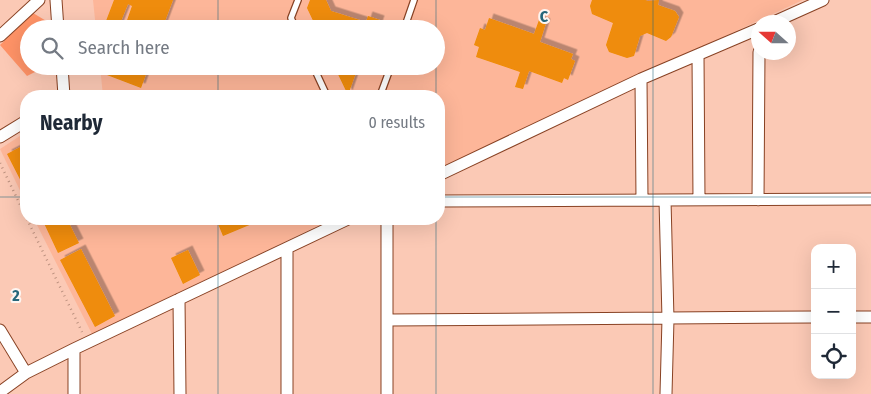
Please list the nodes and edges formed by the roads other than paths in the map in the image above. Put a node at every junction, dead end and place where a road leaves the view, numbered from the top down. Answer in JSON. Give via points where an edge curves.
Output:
{"nodes":[{"id":1,"x":39,"y":0,"type":"edge"},
{"id":2,"x":56,"y":0,"type":"edge"},
{"id":3,"x":298,"y":0,"type":"edge"},
{"id":4,"x":414,"y":0,"type":"edge"},
{"id":5,"x":823,"y":0,"type":"edge"},
{"id":6,"x":790,"y":15,"type":"edge"},
{"id":7,"x":57,"y":20,"type":"edge"},
{"id":8,"x":292,"y":20,"type":"edge"},
{"id":9,"x":407,"y":20,"type":"edge"},
{"id":10,"x":751,"y":32,"type":"edge"},
{"id":11,"x":0,"y":36,"type":"edge"},
{"id":12,"x":698,"y":55,"type":"junction"},
{"id":13,"x":759,"y":60,"type":"edge"},
{"id":14,"x":63,"y":75,"type":"edge"},
{"id":15,"x":317,"y":75,"type":"edge"},
{"id":16,"x":388,"y":75,"type":"edge"},
{"id":17,"x":641,"y":79,"type":"junction"},
{"id":18,"x":64,"y":90,"type":"edge"},
{"id":19,"x":324,"y":90,"type":"edge"},
{"id":20,"x":382,"y":90,"type":"edge"},
{"id":21,"x":20,"y":125,"type":"edge"},
{"id":22,"x":0,"y":137,"type":"edge"},
{"id":23,"x":445,"y":172,"type":"edge"},
{"id":24,"x":871,"y":199,"type":"edge"},
{"id":25,"x":642,"y":200,"type":"junction"},
{"id":26,"x":665,"y":200,"type":"junction"},
{"id":27,"x":699,"y":200,"type":"junction"},
{"id":28,"x":758,"y":200,"type":"junction"},
{"id":29,"x":445,"y":201,"type":"edge"},
{"id":30,"x":336,"y":225,"type":"edge"},
{"id":31,"x":387,"y":225,"type":"edge"},
{"id":32,"x":287,"y":249,"type":"junction"},
{"id":33,"x":179,"y":300,"type":"junction"},
{"id":34,"x":811,"y":317,"type":"edge"},
{"id":35,"x":856,"y":317,"type":"edge"},
{"id":36,"x":871,"y":317,"type":"edge"},
{"id":37,"x":668,"y":319,"type":"junction"},
{"id":38,"x":388,"y":320,"type":"junction"},
{"id":39,"x":0,"y":330,"type":"edge"},
{"id":40,"x":74,"y":349,"type":"junction"},
{"id":41,"x":26,"y":373,"type":"junction"},
{"id":42,"x":0,"y":392,"type":"edge"},
{"id":43,"x":74,"y":394,"type":"edge"},
{"id":44,"x":180,"y":394,"type":"edge"},
{"id":45,"x":287,"y":394,"type":"edge"},
{"id":46,"x":387,"y":394,"type":"edge"},
{"id":47,"x":666,"y":394,"type":"edge"}],
"edges":[{"from":1,"to":11,"type":"street"},
{"from":2,"to":7,"type":"street"},
{"from":3,"to":8,"type":"lane"},
{"from":4,"to":9,"type":"lane"},
{"from":5,"to":6,"type":"street"},
{"from":10,"to":12,"type":"street"},
{"from":12,"to":17,"type":"street"},
{"from":12,"to":27,"type":"street"},
{"from":13,"to":28,"type":"street"},
{"from":14,"to":18,"type":"street"},
{"from":15,"to":19,"type":"lane"},
{"from":16,"to":20,"type":"lane"},
{"from":17,"to":23,"type":"street"},
{"from":17,"to":25,"type":"street"},
{"from":21,"to":22,"type":"street"},
{"from":24,"to":28,"type":"street"},
{"from":25,"to":26,"type":"street"},
{"from":25,"to":29,"type":"street"},
{"from":26,"to":27,"type":"street"},
{"from":26,"to":37,"type":"street"},
{"from":27,"to":28,"type":"street"},
{"from":30,"to":32,"type":"street"},
{"from":31,"to":38,"type":"street"},
{"from":32,"to":33,"type":"street"},
{"from":32,"to":45,"type":"street"},
{"from":33,"to":40,"type":"street"},
{"from":33,"to":44,"type":"street"},
{"from":34,"to":37,"type":"street"},
{"from":35,"to":36,"type":"street"},
{"from":37,"to":38,"type":"street"},
{"from":37,"to":47,"type":"street"},
{"from":38,"to":46,"type":"street"},
{"from":39,"to":41,"type":"street"},
{"from":40,"to":41,"type":"street"},
{"from":40,"to":43,"type":"street"},
{"from":41,"to":42,"type":"street"}]}
